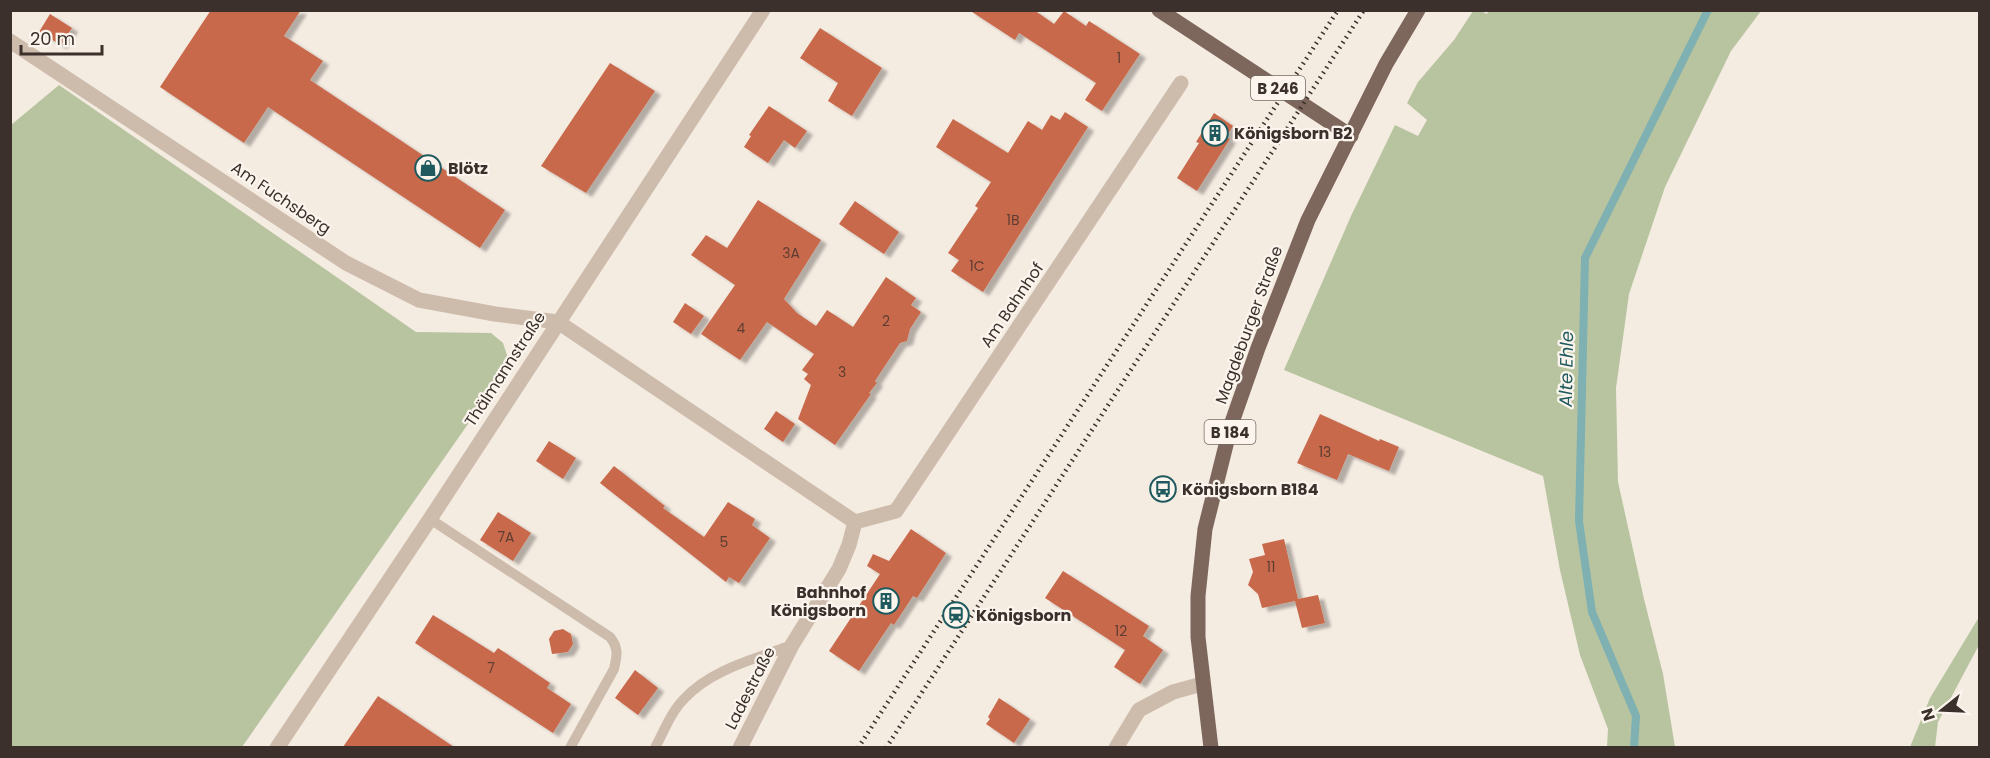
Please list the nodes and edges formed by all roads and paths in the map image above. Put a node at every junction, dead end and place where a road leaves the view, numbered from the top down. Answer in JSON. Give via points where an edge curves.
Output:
{"nodes":[{"id":1,"x":763,"y":10,"type":"edge"},
{"id":2,"x":1159,"y":10,"type":"edge"},
{"id":3,"x":1418,"y":10,"type":"edge"},
{"id":4,"x":10,"y":41,"type":"edge"},
{"id":5,"x":1181,"y":83,"type":"dead end"},
{"id":6,"x":1351,"y":136,"type":"junction"},
{"id":7,"x":558,"y":322,"type":"junction"},
{"id":8,"x":430,"y":519,"type":"junction"},
{"id":9,"x":855,"y":522,"type":"junction"},
{"id":10,"x":792,"y":645,"type":"junction"},
{"id":11,"x":1202,"y":684,"type":"junction"},
{"id":12,"x":277,"y":747,"type":"edge"},
{"id":13,"x":570,"y":747,"type":"edge"},
{"id":14,"x":655,"y":747,"type":"edge"},
{"id":15,"x":740,"y":747,"type":"edge"},
{"id":16,"x":1116,"y":747,"type":"edge"},
{"id":17,"x":1211,"y":747,"type":"edge"}],
"edges":[{"from":1,"to":7,"type":"street","name":"Thälmannstraße"},
{"from":2,"to":6,"type":"main road","number":"B 246"},
{"from":3,"to":6,"type":"main road","name":"Magdeburger Straße","number":"B 184"},
{"from":4,"to":7,"type":"street","name":"Am Fuchsberg","via":[[346,263],[392,287],[419,300]]},
{"from":5,"to":9,"type":"street","name":"Am Bahnhof","via":[[896,511]]},
{"from":6,"to":11,"type":"main road","name":"Magdeburger Straße","number":"B 184","via":[[1308,220],[1284,279],[1231,425],[1212,494],[1198,596]]},
{"from":7,"to":8,"type":"street","name":"Thälmannstraße"},
{"from":7,"to":9,"type":"street"},
{"from":8,"to":12,"type":"street","name":"Thälmannstraße"},
{"from":8,"to":13,"type":"lane","via":[[615,643],[614,669]]},
{"from":9,"to":10,"type":"street","via":[[839,569]]},
{"from":10,"to":14,"type":"lane","via":[[752,659],[694,688],[682,700]]},
{"from":10,"to":15,"type":"street","name":"Ladestraße"},
{"from":11,"to":16,"type":"street","via":[[1173,692],[1139,710]]},
{"from":11,"to":17,"type":"main road","name":"Magdeburger Straße","number":"B 184"}]}
